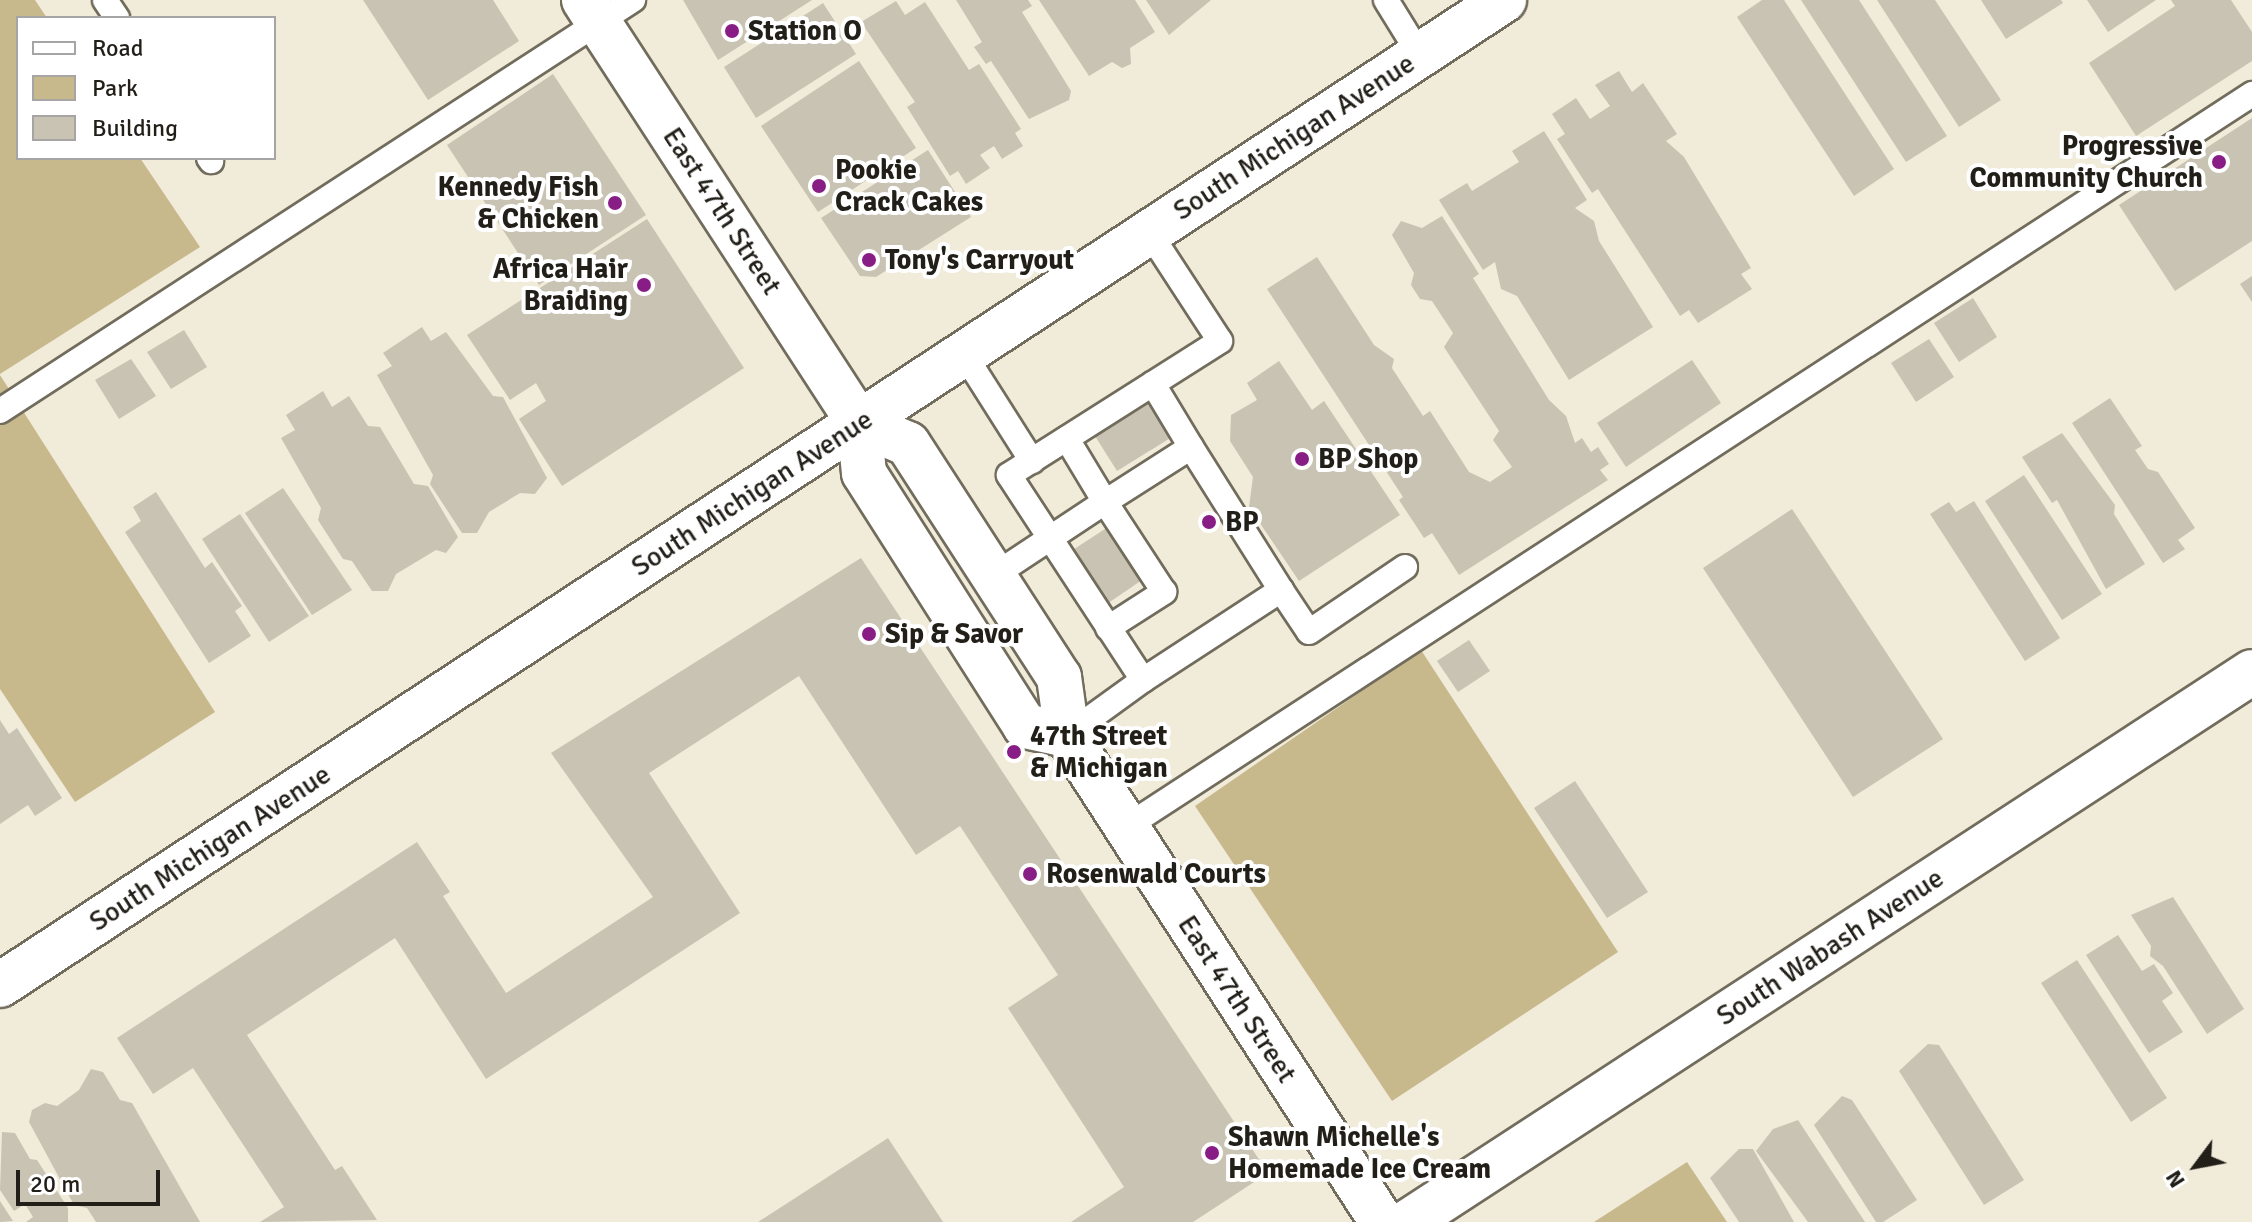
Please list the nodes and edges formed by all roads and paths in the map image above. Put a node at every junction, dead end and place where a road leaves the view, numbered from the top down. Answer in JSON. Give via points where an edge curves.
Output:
{"nodes":[{"id":1,"x":1386,"y":0,"type":"edge"},
{"id":2,"x":1504,"y":0,"type":"edge"},
{"id":3,"x":605,"y":7,"type":"edge"},
{"id":4,"x":1420,"y":55,"type":"junction"},
{"id":5,"x":2252,"y":94,"type":"edge"},
{"id":6,"x":1149,"y":232,"type":"junction"},
{"id":7,"x":964,"y":354,"type":"junction"},
{"id":8,"x":1153,"y":384,"type":"junction"},
{"id":9,"x":0,"y":411,"type":"edge"},
{"id":10,"x":859,"y":423,"type":"junction"},
{"id":11,"x":1067,"y":439,"type":"junction"},
{"id":12,"x":1191,"y":447,"type":"junction"},
{"id":13,"x":1032,"y":461,"type":"junction"},
{"id":14,"x":1105,"y":502,"type":"junction"},
{"id":15,"x":1050,"y":538,"type":"junction"},
{"id":16,"x":1405,"y":567,"type":"dead end"},
{"id":17,"x":993,"y":576,"type":"junction"},
{"id":18,"x":1281,"y":590,"type":"junction"},
{"id":19,"x":1108,"y":628,"type":"junction"},
{"id":20,"x":2252,"y":672,"type":"edge"},
{"id":21,"x":1143,"y":680,"type":"junction"},
{"id":22,"x":1067,"y":735,"type":"junction"},
{"id":23,"x":1126,"y":827,"type":"junction"},
{"id":24,"x":0,"y":985,"type":"edge"},
{"id":25,"x":1382,"y":1222,"type":"edge"},
{"id":26,"x":1408,"y":1222,"type":"edge"}],
"edges":[{"from":1,"to":4,"type":"lane"},
{"from":2,"to":4,"type":"street","name":"South Michigan Avenue"},
{"from":3,"to":9,"type":"lane"},
{"from":3,"to":10,"type":"street","name":"East 47th Street"},
{"from":4,"to":6,"type":"street","name":"South Michigan Avenue"},
{"from":5,"to":23,"type":"lane"},
{"from":6,"to":7,"type":"street","name":"South Michigan Avenue"},
{"from":6,"to":8,"type":"lane","via":[[1220,341]]},
{"from":7,"to":10,"type":"street","name":"South Michigan Avenue"},
{"from":7,"to":13,"type":"lane"},
{"from":8,"to":11,"type":"lane"},
{"from":8,"to":12,"type":"lane"},
{"from":10,"to":17,"type":"street","name":"East 47th Street","via":[[908,444]]},
{"from":10,"to":22,"type":"street","name":"East 47th Street","via":[[864,473],[1025,726]]},
{"from":10,"to":24,"type":"street","name":"South Michigan Avenue"},
{"from":11,"to":13,"type":"lane"},
{"from":11,"to":14,"type":"lane"},
{"from":12,"to":14,"type":"lane"},
{"from":12,"to":18,"type":"lane"},
{"from":13,"to":15,"type":"lane","via":[[1009,475]]},
{"from":14,"to":15,"type":"lane"},
{"from":14,"to":19,"type":"lane","via":[[1164,592]]},
{"from":15,"to":17,"type":"lane"},
{"from":15,"to":19,"type":"lane"},
{"from":16,"to":18,"type":"lane","via":[[1309,632]]},
{"from":17,"to":22,"type":"street","name":"East 47th Street","via":[[1059,677]]},
{"from":18,"to":21,"type":"lane"},
{"from":19,"to":21,"type":"lane"},
{"from":20,"to":26,"type":"street","name":"South Wabash Avenue"},
{"from":21,"to":22,"type":"lane"},
{"from":22,"to":23,"type":"street","name":"East 47th Street"},
{"from":23,"to":25,"type":"street","name":"East 47th Street"}]}
